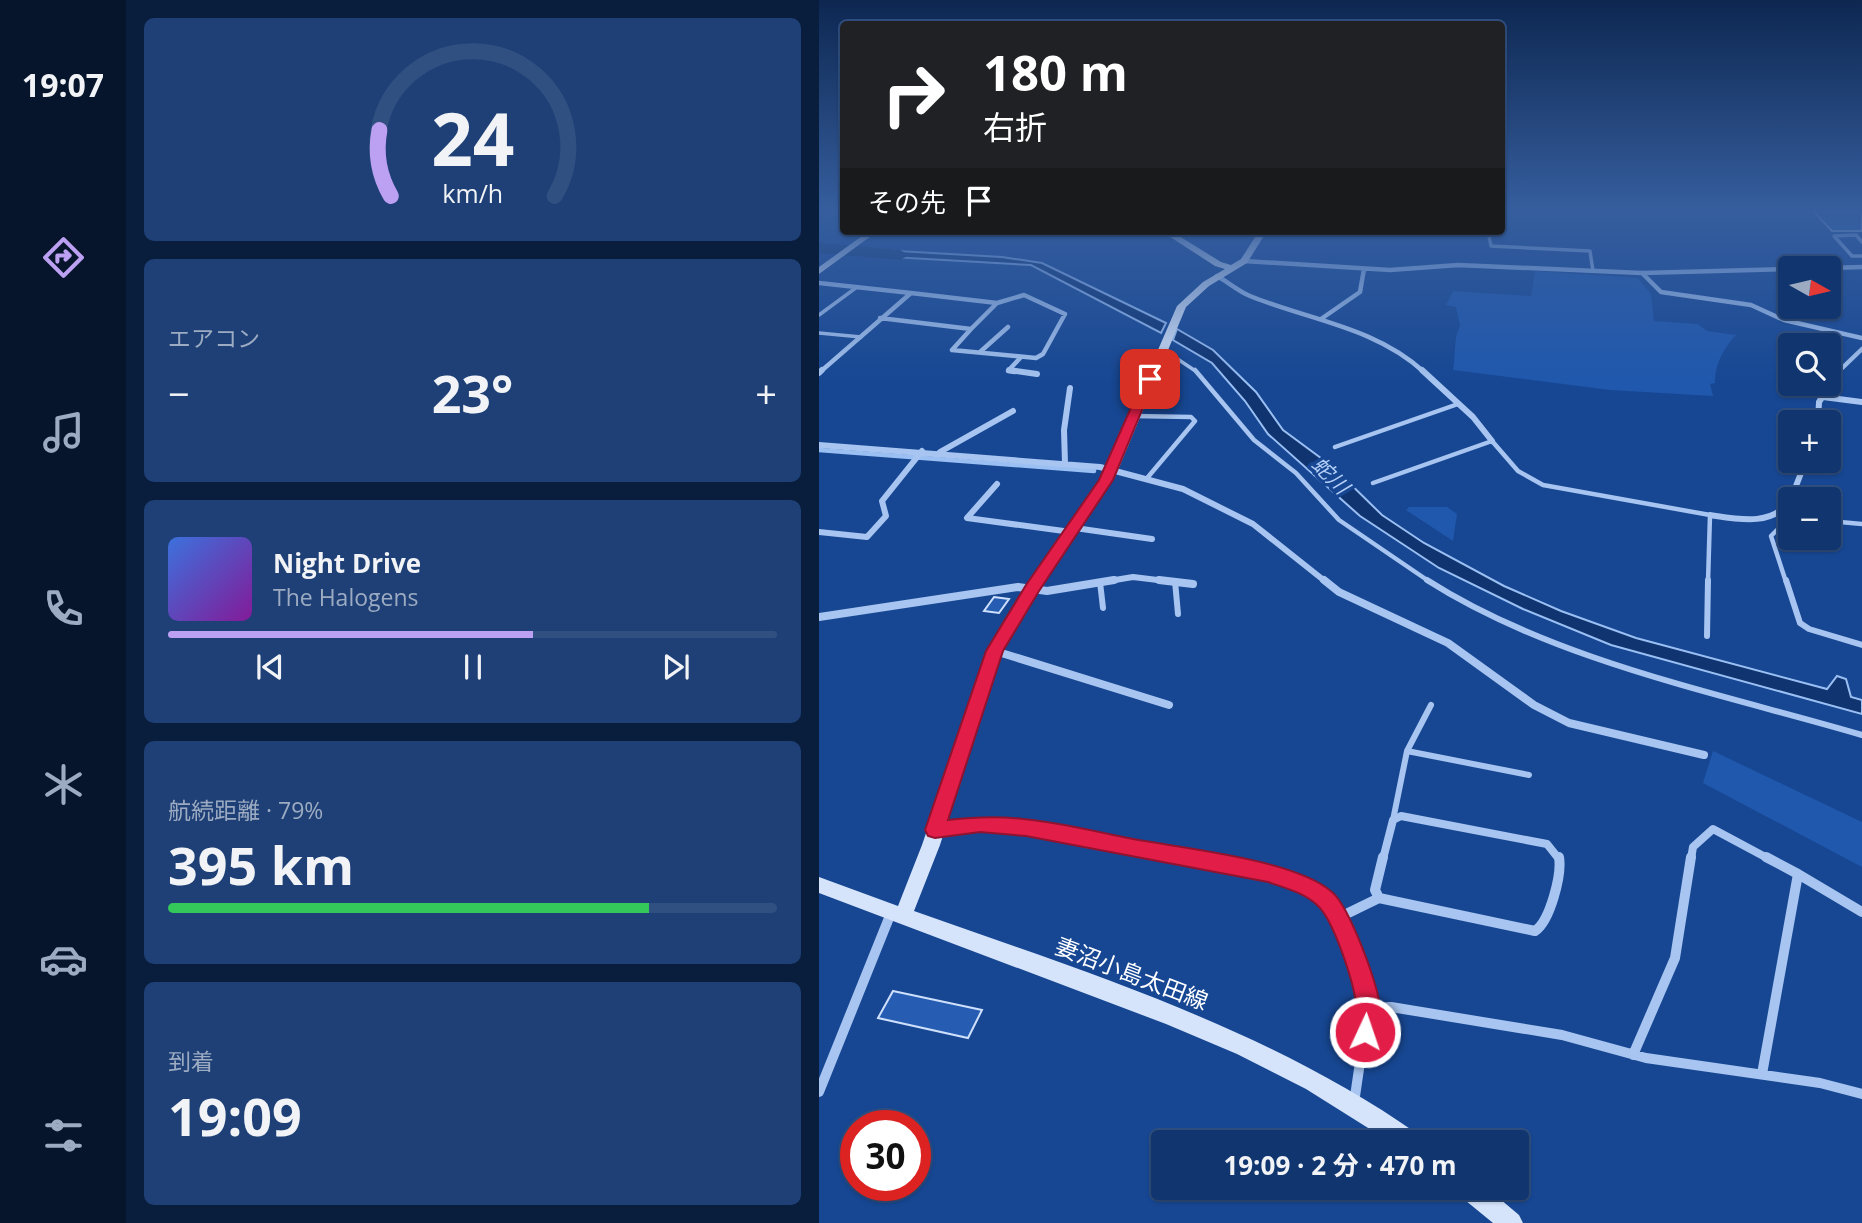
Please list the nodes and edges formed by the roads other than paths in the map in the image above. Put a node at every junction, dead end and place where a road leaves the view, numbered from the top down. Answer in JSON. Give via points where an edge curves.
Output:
{"nodes":[{"id":1,"x":1228,"y":269,"type":"edge"},
{"id":2,"x":1364,"y":269,"type":"edge"},
{"id":3,"x":1556,"y":269,"type":"edge"},
{"id":4,"x":1778,"y":269,"type":"edge"},
{"id":5,"x":1593,"y":271,"type":"joint"},
{"id":6,"x":1642,"y":273,"type":"junction"},
{"id":7,"x":1217,"y":276,"type":"junction"},
{"id":8,"x":819,"y":283,"type":"edge"},
{"id":9,"x":857,"y":286,"type":"junction"},
{"id":10,"x":911,"y":293,"type":"junction"},
{"id":11,"x":997,"y":303,"type":"junction"},
{"id":12,"x":819,"y":315,"type":"edge"},
{"id":13,"x":880,"y":318,"type":"junction"},
{"id":14,"x":1321,"y":319,"type":"junction"},
{"id":15,"x":1008,"y":327,"type":"dead end"},
{"id":16,"x":971,"y":329,"type":"junction"},
{"id":17,"x":819,"y":333,"type":"edge"},
{"id":18,"x":861,"y":337,"type":"junction"},
{"id":19,"x":1862,"y":338,"type":"edge"},
{"id":20,"x":1161,"y":349,"type":"junction"},
{"id":21,"x":1862,"y":349,"type":"edge"},
{"id":22,"x":979,"y":352,"type":"junction"},
{"id":23,"x":1021,"y":357,"type":"junction"},
{"id":24,"x":819,"y":373,"type":"edge"},
{"id":25,"x":1037,"y":374,"type":"dead end"},
{"id":26,"x":1070,"y":388,"type":"dead end"},
{"id":27,"x":1823,"y":397,"type":"junction"},
{"id":28,"x":1862,"y":402,"type":"edge"},
{"id":29,"x":1458,"y":404,"type":"junction"},
{"id":30,"x":1819,"y":410,"type":"edge"},
{"id":31,"x":1013,"y":411,"type":"dead end"},
{"id":32,"x":1135,"y":416,"type":"junction"},
{"id":33,"x":1492,"y":441,"type":"junction"},
{"id":34,"x":819,"y":445,"type":"edge"},
{"id":35,"x":1335,"y":447,"type":"dead end"},
{"id":36,"x":922,"y":452,"type":"junction"},
{"id":37,"x":939,"y":453,"type":"junction"},
{"id":38,"x":1065,"y":464,"type":"junction"},
{"id":39,"x":1112,"y":470,"type":"junction"},
{"id":40,"x":1148,"y":477,"type":"junction"},
{"id":41,"x":1373,"y":483,"type":"dead end"},
{"id":42,"x":997,"y":484,"type":"dead end"},
{"id":43,"x":1710,"y":514,"type":"junction"},
{"id":44,"x":1778,"y":514,"type":"edge"},
{"id":45,"x":1841,"y":522,"type":"edge"},
{"id":46,"x":1862,"y":524,"type":"edge"},
{"id":47,"x":1778,"y":529,"type":"edge"},
{"id":48,"x":1073,"y":530,"type":"junction"},
{"id":49,"x":819,"y":531,"type":"edge"},
{"id":50,"x":1152,"y":539,"type":"dead end"},
{"id":51,"x":1175,"y":581,"type":"junction"},
{"id":52,"x":1100,"y":582,"type":"junction"},
{"id":53,"x":1193,"y":584,"type":"dead end"},
{"id":54,"x":1032,"y":589,"type":"junction"},
{"id":55,"x":1103,"y":608,"type":"dead end"},
{"id":56,"x":1178,"y":614,"type":"dead end"},
{"id":57,"x":819,"y":617,"type":"edge"},
{"id":58,"x":1707,"y":636,"type":"dead end"},
{"id":59,"x":1862,"y":645,"type":"edge"},
{"id":60,"x":995,"y":651,"type":"junction"},
{"id":61,"x":1169,"y":705,"type":"dead end"},
{"id":62,"x":1431,"y":705,"type":"dead end"},
{"id":63,"x":1862,"y":735,"type":"edge"},
{"id":64,"x":1407,"y":751,"type":"junction"},
{"id":65,"x":1705,"y":755,"type":"dead end"},
{"id":66,"x":1529,"y":775,"type":"dead end"},
{"id":67,"x":1393,"y":820,"type":"junction"},
{"id":68,"x":935,"y":830,"type":"junction"},
{"id":69,"x":1798,"y":874,"type":"junction"},
{"id":70,"x":819,"y":885,"type":"edge"},
{"id":71,"x":1379,"y":898,"type":"junction"},
{"id":72,"x":1862,"y":912,"type":"edge"},
{"id":73,"x":897,"y":914,"type":"junction"},
{"id":74,"x":1338,"y":918,"type":"junction"},
{"id":75,"x":1369,"y":1008,"type":"junction"},
{"id":76,"x":1633,"y":1055,"type":"junction"},
{"id":77,"x":1762,"y":1074,"type":"junction"},
{"id":78,"x":819,"y":1092,"type":"edge"},
{"id":79,"x":1862,"y":1094,"type":"edge"},
{"id":80,"x":1354,"y":1104,"type":"junction"},
{"id":81,"x":1392,"y":1130,"type":"edge"},
{"id":82,"x":1483,"y":1200,"type":"edge"},
{"id":83,"x":1511,"y":1223,"type":"edge"}],
"edges":[{"from":1,"to":7,"type":"street"},
{"from":2,"to":14,"type":"street","via":[[1360,292]]},
{"from":3,"to":5,"type":"street"},
{"from":4,"to":6,"type":"street"},
{"from":5,"to":6,"type":"street"},
{"from":6,"to":19,"type":"street","via":[[1661,292],[1751,305],[1784,320]]},
{"from":7,"to":14,"type":"street","via":[[1248,295]]},
{"from":7,"to":20,"type":"street","via":[[1187,299]]},
{"from":8,"to":9,"type":"street"},
{"from":9,"to":10,"type":"street"},
{"from":9,"to":12,"type":"lane"},
{"from":10,"to":11,"type":"street"},
{"from":10,"to":13,"type":"street"},
{"from":11,"to":16,"type":"street"},
{"from":11,"to":23,"type":"street","via":[[1013,293],[1024,293],[1065,314],[1043,354]]},
{"from":13,"to":16,"type":"street"},
{"from":13,"to":18,"type":"street"},
{"from":14,"to":29,"type":"street","via":[[1351,328],[1408,357]]},
{"from":15,"to":22,"type":"street"},
{"from":16,"to":22,"type":"street","via":[[952,350]]},
{"from":17,"to":18,"type":"lane"},
{"from":18,"to":24,"type":"street"},
{"from":20,"to":32,"type":"street"},
{"from":20,"to":63,"type":"lane","via":[[1209,381],[1252,439],[1298,475],[1337,519],[1451,596],[1635,672]]},
{"from":21,"to":27,"type":"street","via":[[1836,374]]},
{"from":22,"to":23,"type":"street"},
{"from":23,"to":25,"type":"street","via":[[1008,370]]},
{"from":26,"to":38,"type":"street"},
{"from":27,"to":28,"type":"street"},
{"from":27,"to":30,"type":"street"},
{"from":29,"to":33,"type":"street"},
{"from":29,"to":35,"type":"lane"},
{"from":31,"to":37,"type":"street"},
{"from":32,"to":39,"type":"street"},
{"from":32,"to":40,"type":"lane","via":[[1195,421]]},
{"from":33,"to":41,"type":"lane"},
{"from":33,"to":43,"type":"lane","via":[[1518,471],[1543,485]]},
{"from":34,"to":36,"type":"street"},
{"from":36,"to":37,"type":"street"},
{"from":36,"to":49,"type":"street","via":[[882,501],[886,516],[867,537]]},
{"from":37,"to":38,"type":"street"},
{"from":38,"to":39,"type":"street"},
{"from":39,"to":40,"type":"street"},
{"from":39,"to":48,"type":"street"},
{"from":40,"to":65,"type":"street","via":[[1195,494],[1253,524],[1339,592],[1448,643],[1548,713],[1569,723]]},
{"from":42,"to":48,"type":"street","via":[[967,518]]},
{"from":43,"to":44,"type":"street","via":[[1771,518]]},
{"from":43,"to":58,"type":"lane"},
{"from":45,"to":46,"type":"lane"},
{"from":47,"to":59,"type":"lane","via":[[1771,536],[1800,623]]},
{"from":48,"to":50,"type":"street"},
{"from":48,"to":54,"type":"street"},
{"from":51,"to":52,"type":"street","via":[[1133,577]]},
{"from":51,"to":53,"type":"street"},
{"from":51,"to":56,"type":"lane"},
{"from":52,"to":54,"type":"street","via":[[1047,591]]},
{"from":52,"to":55,"type":"lane"},
{"from":54,"to":57,"type":"street","via":[[1019,587]]},
{"from":54,"to":60,"type":"street"},
{"from":60,"to":61,"type":"street"},
{"from":60,"to":68,"type":"street"},
{"from":62,"to":64,"type":"lane"},
{"from":64,"to":66,"type":"lane"},
{"from":64,"to":67,"type":"lane"},
{"from":67,"to":71,"type":"street","via":[[1375,890]]},
{"from":67,"to":71,"type":"street","via":[[1410,817],[1548,844],[1561,868],[1544,925],[1535,931]]},
{"from":68,"to":73,"type":"street"},
{"from":68,"to":74,"type":"street","via":[[980,824],[1016,826],[1268,873],[1309,888],[1326,899]]},
{"from":69,"to":72,"type":"street"},
{"from":69,"to":76,"type":"street","via":[[1713,829],[1693,847],[1675,958]]},
{"from":69,"to":77,"type":"street"},
{"from":70,"to":73,"type":"street","name":"妻沼小島太田線"},
{"from":71,"to":74,"type":"street"},
{"from":73,"to":78,"type":"street"},
{"from":73,"to":80,"type":"street","name":"妻沼小島太田線","via":[[1178,1018]]},
{"from":74,"to":75,"type":"street"},
{"from":75,"to":76,"type":"street","via":[[1391,1007],[1562,1035]]},
{"from":75,"to":80,"type":"street"},
{"from":76,"to":77,"type":"street"},
{"from":77,"to":79,"type":"street"},
{"from":80,"to":81,"type":"street","name":"妻沼小島太田線"},
{"from":82,"to":83,"type":"street"}]}
